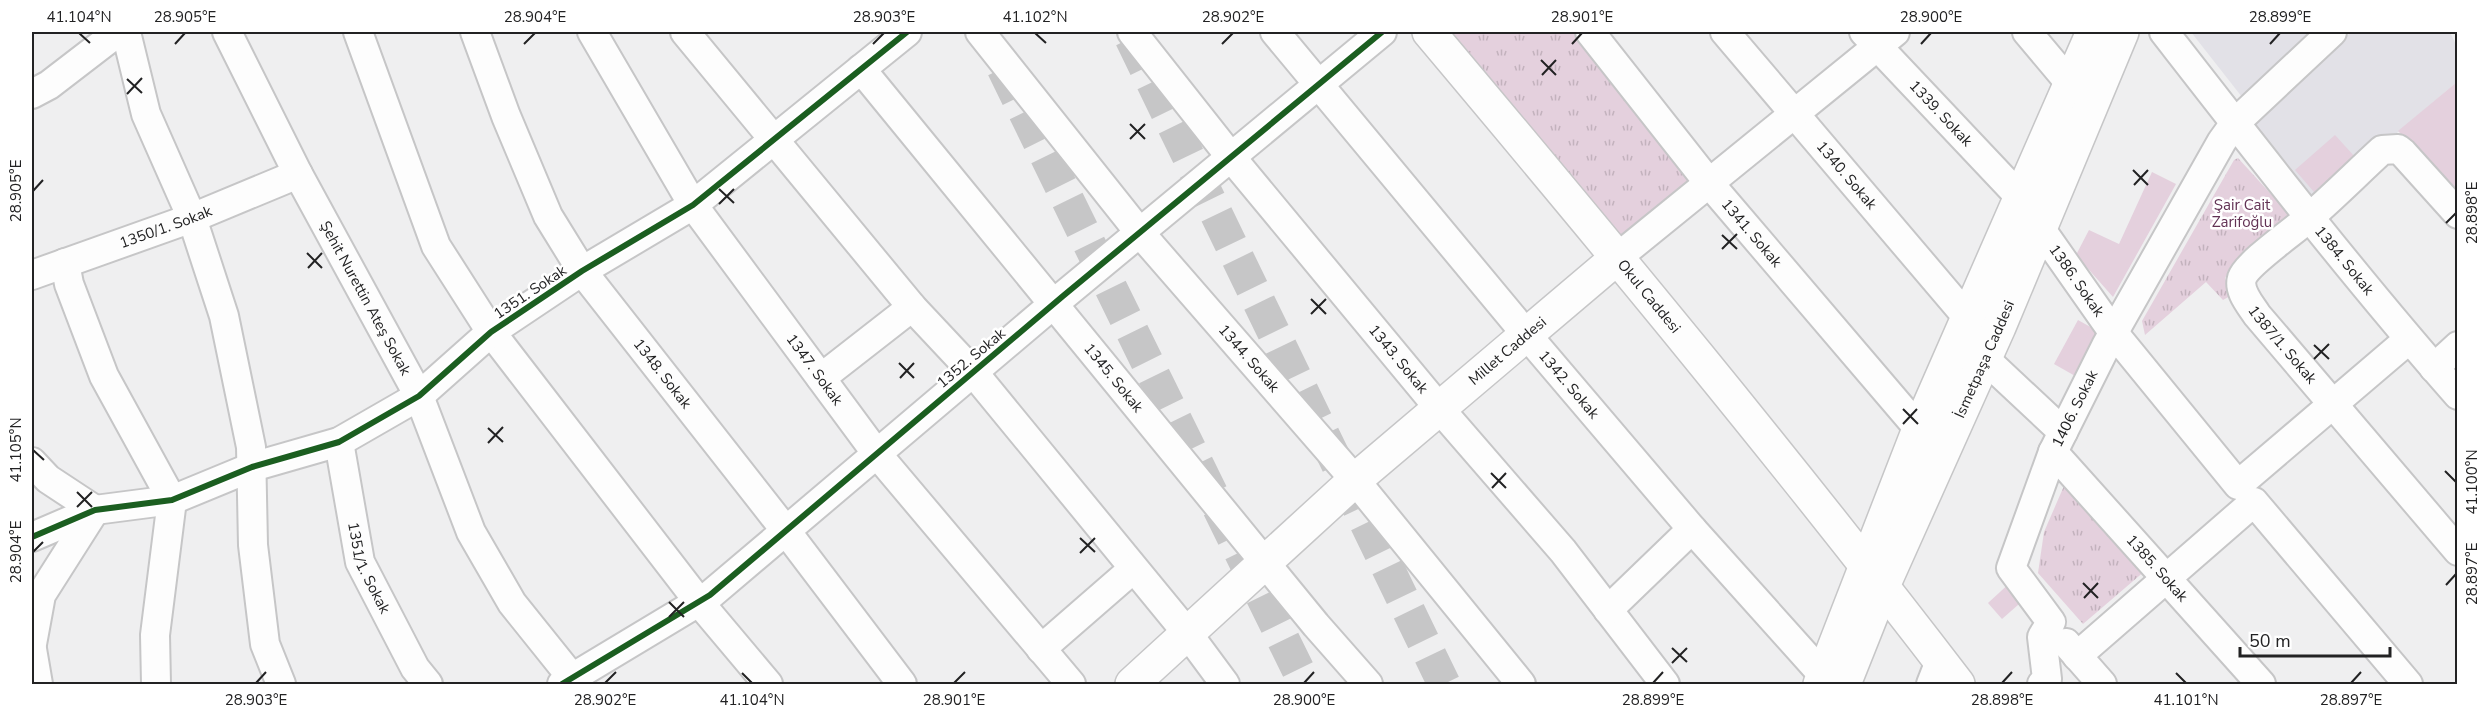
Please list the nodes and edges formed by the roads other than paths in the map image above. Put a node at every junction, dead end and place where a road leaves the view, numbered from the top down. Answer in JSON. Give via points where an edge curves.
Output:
{"nodes":[{"id":1,"x":118,"y":32,"type":"edge"},
{"id":2,"x":126,"y":32,"type":"edge"},
{"id":3,"x":227,"y":32,"type":"edge"},
{"id":4,"x":358,"y":32,"type":"edge"},
{"id":5,"x":475,"y":32,"type":"edge"},
{"id":6,"x":591,"y":32,"type":"edge"},
{"id":7,"x":685,"y":32,"type":"edge"},
{"id":8,"x":907,"y":32,"type":"edge"},
{"id":9,"x":980,"y":32,"type":"edge"},
{"id":10,"x":1132,"y":32,"type":"edge"},
{"id":11,"x":1275,"y":32,"type":"edge"},
{"id":12,"x":1382,"y":32,"type":"edge"},
{"id":13,"x":1429,"y":32,"type":"edge"},
{"id":14,"x":1590,"y":32,"type":"edge"},
{"id":15,"x":1725,"y":32,"type":"edge"},
{"id":16,"x":2027,"y":32,"type":"edge"},
{"id":17,"x":2093,"y":32,"type":"edge"},
{"id":18,"x":2122,"y":32,"type":"edge"},
{"id":19,"x":2164,"y":32,"type":"edge"},
{"id":20,"x":2331,"y":32,"type":"edge"},
{"id":21,"x":1879,"y":37,"type":"edge"},
{"id":22,"x":861,"y":69,"type":"junction"},
{"id":23,"x":2069,"y":82,"type":"junction"},
{"id":24,"x":1320,"y":83,"type":"junction"},
{"id":25,"x":38,"y":95,"type":"edge"},
{"id":26,"x":1794,"y":114,"type":"junction"},
{"id":27,"x":2229,"y":132,"type":"junction"},
{"id":28,"x":774,"y":140,"type":"junction"},
{"id":29,"x":1230,"y":156,"type":"junction"},
{"id":30,"x":298,"y":174,"type":"junction"},
{"id":31,"x":1709,"y":183,"type":"junction"},
{"id":32,"x":2019,"y":196,"type":"junction"},
{"id":33,"x":693,"y":205,"type":"junction"},
{"id":34,"x":2457,"y":214,"type":"edge"},
{"id":35,"x":2310,"y":217,"type":"junction"},
{"id":36,"x":192,"y":218,"type":"junction"},
{"id":37,"x":2040,"y":228,"type":"junction"},
{"id":38,"x":1140,"y":233,"type":"junction"},
{"id":39,"x":1618,"y":257,"type":"junction"},
{"id":40,"x":65,"y":262,"type":"junction"},
{"id":41,"x":582,"y":271,"type":"junction"},
{"id":42,"x":32,"y":275,"type":"edge"},
{"id":43,"x":1053,"y":304,"type":"junction"},
{"id":44,"x":912,"y":307,"type":"junction"},
{"id":45,"x":1968,"y":318,"type":"junction"},
{"id":46,"x":491,"y":332,"type":"junction"},
{"id":47,"x":2113,"y":332,"type":"junction"},
{"id":48,"x":1526,"y":334,"type":"junction"},
{"id":49,"x":2408,"y":340,"type":"junction"},
{"id":50,"x":2457,"y":346,"type":"edge"},
{"id":51,"x":1985,"y":359,"type":"junction"},
{"id":52,"x":2434,"y":368,"type":"junction"},
{"id":53,"x":973,"y":372,"type":"junction"},
{"id":54,"x":821,"y":378,"type":"junction"},
{"id":55,"x":2457,"y":394,"type":"edge"},
{"id":56,"x":419,"y":396,"type":"junction"},
{"id":57,"x":2333,"y":405,"type":"junction"},
{"id":58,"x":1439,"y":408,"type":"junction"},
{"id":59,"x":1919,"y":429,"type":"junction"},
{"id":60,"x":339,"y":442,"type":"junction"},
{"id":61,"x":2058,"y":442,"type":"junction"},
{"id":62,"x":877,"y":454,"type":"junction"},
{"id":63,"x":32,"y":462,"type":"edge"},
{"id":64,"x":252,"y":467,"type":"junction"},
{"id":65,"x":1355,"y":480,"type":"junction"},
{"id":66,"x":2246,"y":494,"type":"junction"},
{"id":67,"x":172,"y":500,"type":"junction"},
{"id":68,"x":95,"y":510,"type":"junction"},
{"id":69,"x":1692,"y":529,"type":"junction"},
{"id":70,"x":786,"y":531,"type":"junction"},
{"id":71,"x":32,"y":537,"type":"edge"},
{"id":72,"x":2457,"y":551,"type":"edge"},
{"id":73,"x":1265,"y":562,"type":"junction"},
{"id":74,"x":1133,"y":569,"type":"junction"},
{"id":75,"x":1874,"y":575,"type":"junction"},
{"id":76,"x":2166,"y":579,"type":"junction"},
{"id":77,"x":699,"y":602,"type":"junction"},
{"id":78,"x":1608,"y":610,"type":"junction"},
{"id":79,"x":2050,"y":622,"type":"junction"},
{"id":80,"x":1188,"y":634,"type":"junction"},
{"id":81,"x":32,"y":644,"type":"edge"},
{"id":82,"x":32,"y":649,"type":"edge"},
{"id":83,"x":1041,"y":649,"type":"junction"},
{"id":84,"x":2077,"y":656,"type":"junction"},
{"id":85,"x":1943,"y":677,"type":"edge"},
{"id":86,"x":1829,"y":681,"type":"edge"},
{"id":87,"x":570,"y":682,"type":"edge"},
{"id":88,"x":38,"y":684,"type":"edge"},
{"id":89,"x":156,"y":684,"type":"edge"},
{"id":90,"x":281,"y":684,"type":"edge"},
{"id":91,"x":428,"y":684,"type":"edge"},
{"id":92,"x":768,"y":684,"type":"edge"},
{"id":93,"x":902,"y":684,"type":"edge"},
{"id":94,"x":1071,"y":684,"type":"edge"},
{"id":95,"x":1132,"y":684,"type":"edge"},
{"id":96,"x":1225,"y":684,"type":"edge"},
{"id":97,"x":1368,"y":684,"type":"edge"},
{"id":98,"x":1521,"y":684,"type":"edge"},
{"id":99,"x":1665,"y":684,"type":"edge"},
{"id":100,"x":2042,"y":684,"type":"edge"},
{"id":101,"x":2102,"y":684,"type":"edge"},
{"id":102,"x":2261,"y":684,"type":"edge"},
{"id":103,"x":2408,"y":684,"type":"edge"}],
"edges":[{"from":1,"to":25,"type":"street"},
{"from":2,"to":36,"type":"street","via":[[146,114]]},
{"from":3,"to":30,"type":"street","name":"Şehit Nurettin Ateş Sokak"},
{"from":4,"to":46,"type":"street","via":[[436,246]]},
{"from":5,"to":41,"type":"street","name":"1348. Sokak","via":[[548,216]]},
{"from":6,"to":33,"type":"street","name":"1347. Sokak"},
{"from":7,"to":28,"type":"street"},
{"from":8,"to":22,"type":"street","name":"1351. Sokak"},
{"from":9,"to":38,"type":"street","name":"1344. Sokak"},
{"from":10,"to":29,"type":"street","name":"1343. Sokak"},
{"from":11,"to":24,"type":"street","name":"1342. Sokak"},
{"from":12,"to":24,"type":"street","name":"1352. Sokak"},
{"from":13,"to":39,"type":"main road","name":"Okul Caddesi"},
{"from":14,"to":31,"type":"street","name":"1341. Sokak"},
{"from":15,"to":26,"type":"street","name":"1340. Sokak"},
{"from":16,"to":23,"type":"street"},
{"from":17,"to":23,"type":"main road","name":"İsmetpaşa Caddesi"},
{"from":18,"to":37,"type":"main road","name":"İsmetpaşa Caddesi"},
{"from":19,"to":27,"type":"street","name":"1384. Sokak"},
{"from":20,"to":27,"type":"street"},
{"from":21,"to":26,"type":"street","name":"Millet Caddesi"},
{"from":21,"to":32,"type":"street","name":"1339. Sokak"},
{"from":22,"to":28,"type":"street","name":"1351. Sokak"},
{"from":22,"to":43,"type":"street","name":"1345. Sokak"},
{"from":23,"to":32,"type":"main road","name":"İsmetpaşa Caddesi"},
{"from":24,"to":29,"type":"street","name":"1352. Sokak"},
{"from":24,"to":48,"type":"street","name":"1342. Sokak"},
{"from":26,"to":31,"type":"street","name":"Millet Caddesi"},
{"from":26,"to":45,"type":"street","name":"1340. Sokak"},
{"from":27,"to":35,"type":"street","name":"1384. Sokak","via":[[2265,164]]},
{"from":27,"to":47,"type":"street","name":"1406. Sokak"},
{"from":28,"to":33,"type":"street","name":"1351. Sokak"},
{"from":28,"to":44,"type":"street"},
{"from":29,"to":38,"type":"street","name":"1352. Sokak"},
{"from":29,"to":58,"type":"street","name":"1343. Sokak"},
{"from":30,"to":36,"type":"street","name":"1350/1. Sokak"},
{"from":30,"to":56,"type":"street","name":"Şehit Nurettin Ateş Sokak"},
{"from":31,"to":39,"type":"street","name":"Millet Caddesi"},
{"from":31,"to":59,"type":"street","name":"1341. Sokak"},
{"from":32,"to":45,"type":"main road","name":"İsmetpaşa Caddesi"},
{"from":33,"to":41,"type":"street","name":"1351. Sokak"},
{"from":33,"to":54,"type":"street","name":"1347. Sokak"},
{"from":34,"to":35,"type":"street","name":"1387/1. Sokak","via":[[2398,149],[2382,150]]},
{"from":35,"to":49,"type":"street","name":"1384. Sokak"},
{"from":35,"to":57,"type":"street","name":"1387/1. Sokak","via":[[2252,265],[2243,274],[2241,284],[2257,315]]},
{"from":36,"to":40,"type":"street","name":"1350/1. Sokak"},
{"from":36,"to":64,"type":"street","via":[[224,316]]},
{"from":37,"to":47,"type":"street","name":"1386. Sokak"},
{"from":37,"to":51,"type":"main road","name":"İsmetpaşa Caddesi"},
{"from":38,"to":43,"type":"street","name":"1352. Sokak"},
{"from":38,"to":65,"type":"street","name":"1344. Sokak"},
{"from":39,"to":48,"type":"main road","name":"Millet Caddesi"},
{"from":39,"to":75,"type":"main road","name":"Okul Caddesi"},
{"from":40,"to":42,"type":"street","name":"1350/1. Sokak"},
{"from":40,"to":67,"type":"street","via":[[69,284],[104,376]]},
{"from":41,"to":46,"type":"street","name":"1351. Sokak"},
{"from":41,"to":70,"type":"street","name":"1348. Sokak"},
{"from":43,"to":53,"type":"street","name":"1352. Sokak"},
{"from":43,"to":73,"type":"street","name":"1345. Sokak"},
{"from":44,"to":53,"type":"street"},
{"from":44,"to":54,"type":"street"},
{"from":45,"to":59,"type":"main road","name":"İsmetpaşa Caddesi"},
{"from":46,"to":56,"type":"street","name":"1351. Sokak"},
{"from":46,"to":77,"type":"street"},
{"from":47,"to":61,"type":"street","name":"1406. Sokak"},
{"from":47,"to":66,"type":"street","name":"1386. Sokak"},
{"from":48,"to":58,"type":"main road","name":"Millet Caddesi"},
{"from":48,"to":69,"type":"street","name":"1342. Sokak"},
{"from":49,"to":52,"type":"street","name":"1384. Sokak"},
{"from":49,"to":57,"type":"street"},
{"from":50,"to":52,"type":"street"},
{"from":51,"to":61,"type":"street","name":"1385. Sokak"},
{"from":51,"to":75,"type":"main road","name":"İsmetpaşa Caddesi"},
{"from":52,"to":55,"type":"street","name":"1384. Sokak"},
{"from":53,"to":62,"type":"street","name":"1352. Sokak"},
{"from":53,"to":74,"type":"street"},
{"from":54,"to":62,"type":"street","name":"1347. Sokak"},
{"from":56,"to":60,"type":"street","name":"1351. Sokak"},
{"from":56,"to":87,"type":"street","name":"Şehit Nurettin Ateş Sokak","via":[[471,532],[512,603]]},
{"from":57,"to":66,"type":"street"},
{"from":57,"to":72,"type":"street","name":"1387/1. Sokak"},
{"from":58,"to":65,"type":"main road","name":"Millet Caddesi"},
{"from":58,"to":78,"type":"street","name":"1343. Sokak","via":[[1563,551]]},
{"from":59,"to":75,"type":"main road","name":"İsmetpaşa Caddesi"},
{"from":60,"to":64,"type":"street","name":"1351. Sokak"},
{"from":60,"to":91,"type":"street","name":"1351/1. Sokak","via":[[360,562],[415,668]]},
{"from":61,"to":76,"type":"street","name":"1385. Sokak"},
{"from":61,"to":79,"type":"street","name":"1406. Sokak","via":[[2011,568]]},
{"from":62,"to":70,"type":"street","name":"1352. Sokak"},
{"from":62,"to":83,"type":"street","name":"1347. Sokak"},
{"from":63,"to":68,"type":"street","via":[[48,480]]},
{"from":64,"to":67,"type":"street","name":"1351. Sokak"},
{"from":64,"to":90,"type":"street","via":[[253,545],[265,644]]},
{"from":65,"to":73,"type":"main road","name":"Millet Caddesi"},
{"from":65,"to":98,"type":"street","name":"1344. Sokak"},
{"from":66,"to":76,"type":"street"},
{"from":66,"to":103,"type":"street","name":"1386. Sokak"},
{"from":67,"to":68,"type":"street","name":"1351. Sokak"},
{"from":67,"to":89,"type":"street","via":[[155,636]]},
{"from":68,"to":71,"type":"street","name":"1351. Sokak"},
{"from":68,"to":81,"type":"street","via":[[41,596]]},
{"from":69,"to":78,"type":"street"},
{"from":69,"to":86,"type":"street","name":"1342. Sokak"},
{"from":70,"to":77,"type":"street","name":"1352. Sokak"},
{"from":70,"to":93,"type":"street","name":"1348. Sokak"},
{"from":73,"to":80,"type":"main road","name":"Millet Caddesi"},
{"from":73,"to":97,"type":"street","name":"1345. Sokak"},
{"from":74,"to":80,"type":"street"},
{"from":74,"to":83,"type":"street"},
{"from":75,"to":85,"type":"main road","name":"Okul Caddesi"},
{"from":75,"to":86,"type":"main road","name":"İsmetpaşa Caddesi"},
{"from":76,"to":84,"type":"street"},
{"from":76,"to":102,"type":"street","name":"1385. Sokak"},
{"from":77,"to":87,"type":"street","name":"1352. Sokak"},
{"from":77,"to":92,"type":"street"},
{"from":78,"to":99,"type":"street","name":"1343. Sokak"},
{"from":79,"to":84,"type":"street"},
{"from":79,"to":100,"type":"street","via":[[2042,637],[2047,679]]},
{"from":80,"to":95,"type":"main road","name":"Millet Caddesi"},
{"from":80,"to":96,"type":"street"},
{"from":82,"to":88,"type":"street"},
{"from":83,"to":94,"type":"street","name":"1347. Sokak"},
{"from":84,"to":101,"type":"street"}]}
